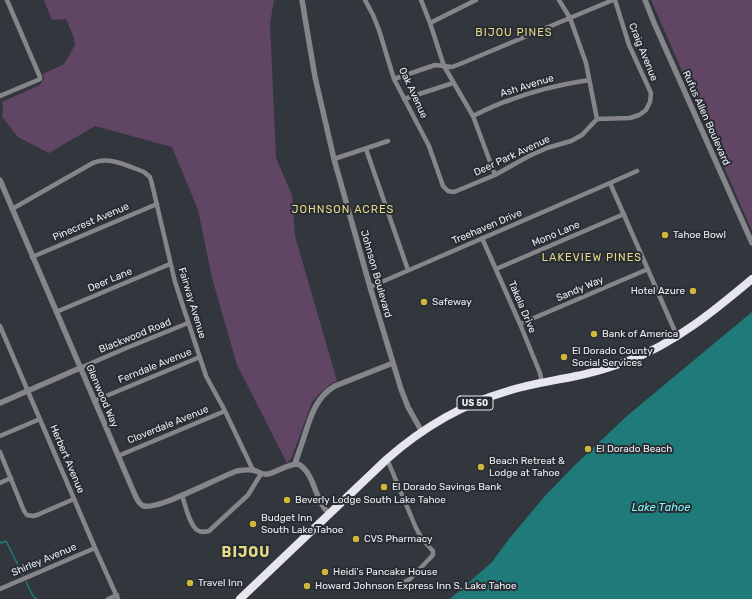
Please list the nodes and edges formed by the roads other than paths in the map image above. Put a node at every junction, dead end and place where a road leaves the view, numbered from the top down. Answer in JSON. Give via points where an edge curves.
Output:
{"nodes":[{"id":1,"x":7,"y":0,"type":"edge"},
{"id":2,"x":302,"y":0,"type":"edge"},
{"id":3,"x":365,"y":0,"type":"edge"},
{"id":4,"x":421,"y":0,"type":"edge"},
{"id":5,"x":476,"y":0,"type":"edge"},
{"id":6,"x":559,"y":0,"type":"edge"},
{"id":7,"x":614,"y":0,"type":"edge"},
{"id":8,"x":645,"y":0,"type":"edge"},
{"id":9,"x":570,"y":18,"type":"junction"},
{"id":10,"x":430,"y":23,"type":"junction"},
{"id":11,"x":444,"y":66,"type":"junction"},
{"id":12,"x":394,"y":79,"type":"junction"},
{"id":13,"x":590,"y":80,"type":"junction"},
{"id":14,"x":453,"y":83,"type":"junction"},
{"id":15,"x":0,"y":96,"type":"edge"},
{"id":16,"x":404,"y":99,"type":"junction"},
{"id":17,"x":473,"y":116,"type":"junction"},
{"id":18,"x":597,"y":119,"type":"junction"},
{"id":19,"x":388,"y":141,"type":"dead end"},
{"id":20,"x":366,"y":149,"type":"junction"},
{"id":21,"x":334,"y":160,"type":"junction"},
{"id":22,"x":637,"y":171,"type":"dead end"},
{"id":23,"x":495,"y":175,"type":"junction"},
{"id":24,"x":0,"y":180,"type":"edge"},
{"id":25,"x":610,"y":184,"type":"junction"},
{"id":26,"x":448,"y":191,"type":"joint"},
{"id":27,"x":157,"y":204,"type":"junction"},
{"id":28,"x":12,"y":209,"type":"junction"},
{"id":29,"x":624,"y":214,"type":"junction"},
{"id":30,"x":482,"y":238,"type":"junction"},
{"id":31,"x":752,"y":243,"type":"edge"},
{"id":32,"x":32,"y":257,"type":"junction"},
{"id":33,"x":170,"y":264,"type":"junction"},
{"id":34,"x":496,"y":269,"type":"junction"},
{"id":35,"x":648,"y":269,"type":"junction"},
{"id":36,"x":408,"y":270,"type":"junction"},
{"id":37,"x":752,"y":279,"type":"edge"},
{"id":38,"x":370,"y":287,"type":"junction"},
{"id":39,"x":56,"y":312,"type":"junction"},
{"id":40,"x":188,"y":323,"type":"junction"},
{"id":41,"x":520,"y":324,"type":"junction"},
{"id":42,"x":0,"y":326,"type":"edge"},
{"id":43,"x":677,"y":336,"type":"junction"},
{"id":44,"x":200,"y":357,"type":"junction"},
{"id":45,"x":393,"y":363,"type":"junction"},
{"id":46,"x":80,"y":368,"type":"junction"},
{"id":47,"x":542,"y":383,"type":"junction"},
{"id":48,"x":28,"y":391,"type":"junction"},
{"id":49,"x":94,"y":400,"type":"junction"},
{"id":50,"x":0,"y":403,"type":"edge"},
{"id":51,"x":225,"y":411,"type":"junction"},
{"id":52,"x":40,"y":419,"type":"junction"},
{"id":53,"x":422,"y":432,"type":"junction"},
{"id":54,"x":0,"y":436,"type":"edge"},
{"id":55,"x":0,"y":452,"type":"edge"},
{"id":56,"x":118,"y":456,"type":"junction"},
{"id":57,"x":387,"y":459,"type":"junction"},
{"id":58,"x":295,"y":464,"type":"junction"},
{"id":59,"x":255,"y":471,"type":"junction"},
{"id":60,"x":261,"y":474,"type":"junction"},
{"id":61,"x":11,"y":478,"type":"junction"},
{"id":62,"x":0,"y":483,"type":"edge"},
{"id":63,"x":182,"y":495,"type":"junction"},
{"id":64,"x":74,"y":499,"type":"junction"},
{"id":65,"x":330,"y":514,"type":"junction"},
{"id":66,"x":95,"y":548,"type":"junction"},
{"id":67,"x":393,"y":588,"type":"dead end"},
{"id":68,"x":0,"y":589,"type":"edge"},
{"id":69,"x":118,"y":597,"type":"edge"},
{"id":70,"x":108,"y":599,"type":"edge"},
{"id":71,"x":240,"y":599,"type":"edge"}],
"edges":[{"from":1,"to":15,"type":"street","via":[[40,79]]},
{"from":2,"to":21,"type":"street","name":"Johnson Boulevard","via":[[315,77]]},
{"from":3,"to":12,"type":"street","name":"Oak Avenue","via":[[379,30]]},
{"from":4,"to":10,"type":"street"},
{"from":5,"to":10,"type":"street"},
{"from":6,"to":9,"type":"street"},
{"from":7,"to":9,"type":"street"},
{"from":7,"to":18,"type":"street","name":"Craig Avenue","via":[[629,45],[651,93],[650,102],[646,110],[630,118]]},
{"from":8,"to":31,"type":"street","name":"Rufus Allen Boulevard"},
{"from":9,"to":11,"type":"street","via":[[460,64]]},
{"from":9,"to":13,"type":"street"},
{"from":10,"to":11,"type":"street"},
{"from":11,"to":12,"type":"street","via":[[435,65]]},
{"from":11,"to":14,"type":"street"},
{"from":12,"to":16,"type":"street","name":"Oak Avenue"},
{"from":13,"to":17,"type":"street","name":"Ash Avenue","via":[[532,92]]},
{"from":13,"to":18,"type":"street"},
{"from":14,"to":16,"type":"street"},
{"from":14,"to":17,"type":"street"},
{"from":16,"to":26,"type":"street","name":"Oak Avenue","via":[[429,146],[443,186]]},
{"from":17,"to":23,"type":"street"},
{"from":18,"to":23,"type":"street","name":"Deer Park Avenue","via":[[582,135],[529,156]]},
{"from":19,"to":20,"type":"street"},
{"from":20,"to":21,"type":"street"},
{"from":20,"to":36,"type":"street"},
{"from":21,"to":38,"type":"street","name":"Johnson Boulevard"},
{"from":22,"to":25,"type":"street","name":"Treehaven Drive"},
{"from":23,"to":26,"type":"street","name":"Deer Park Avenue","via":[[454,192]]},
{"from":24,"to":28,"type":"street","name":"Glenwood Way"},
{"from":25,"to":29,"type":"street"},
{"from":25,"to":30,"type":"street","name":"Treehaven Drive"},
{"from":27,"to":28,"type":"street","name":"Fairway Avenue","via":[[147,174],[114,161],[100,160]]},
{"from":27,"to":32,"type":"street","name":"Pinecrest Avenue"},
{"from":27,"to":33,"type":"street","name":"Fairway Avenue"},
{"from":28,"to":32,"type":"street","name":"Glenwood Way"},
{"from":29,"to":34,"type":"street","name":"Mono Lane"},
{"from":29,"to":35,"type":"street"},
{"from":30,"to":34,"type":"street","name":"Takela Drive"},
{"from":30,"to":36,"type":"street","name":"Treehaven Drive"},
{"from":32,"to":39,"type":"street","name":"Glenwood Way"},
{"from":33,"to":39,"type":"street","name":"Deer Lane"},
{"from":33,"to":40,"type":"street","name":"Fairway Avenue"},
{"from":34,"to":41,"type":"street","name":"Takela Drive"},
{"from":35,"to":41,"type":"street","name":"Sandy Way"},
{"from":35,"to":43,"type":"street"},
{"from":36,"to":38,"type":"street","name":"Treehaven Drive"},
{"from":37,"to":43,"type":"highway","number":"US 50"},
{"from":38,"to":45,"type":"street","name":"Johnson Boulevard"},
{"from":39,"to":46,"type":"street","name":"Glenwood Way"},
{"from":40,"to":44,"type":"street","name":"Fairway Avenue"},
{"from":40,"to":46,"type":"street","name":"Blackwood Road"},
{"from":41,"to":47,"type":"street","name":"Takela Drive"},
{"from":42,"to":48,"type":"street","name":"Herbert Avenue"},
{"from":43,"to":47,"type":"highway","number":"US 50","via":[[618,365]]},
{"from":44,"to":49,"type":"street","name":"Ferndale Avenue"},
{"from":44,"to":51,"type":"street","name":"Fairway Avenue","via":[[209,383]]},
{"from":45,"to":53,"type":"street","name":"Johnson Boulevard","via":[[400,389]]},
{"from":45,"to":58,"type":"street","via":[[343,383],[323,396],[314,410]]},
{"from":46,"to":48,"type":"street","name":"Blackwood Road"},
{"from":46,"to":49,"type":"street","name":"Glenwood Way"},
{"from":47,"to":53,"type":"highway","number":"US 50","via":[[479,401]]},
{"from":48,"to":50,"type":"street","name":"Blackwood Road"},
{"from":48,"to":52,"type":"street","name":"Herbert Avenue"},
{"from":49,"to":56,"type":"street","name":"Glenwood Way"},
{"from":51,"to":56,"type":"street","name":"Cloverdale Avenue"},
{"from":51,"to":59,"type":"street","name":"Fairway Avenue"},
{"from":52,"to":54,"type":"street"},
{"from":52,"to":64,"type":"street","name":"Herbert Avenue"},
{"from":53,"to":57,"type":"highway","number":"US 50"},
{"from":55,"to":61,"type":"street"},
{"from":56,"to":63,"type":"street","name":"Glenwood Way","via":[[134,495],[141,505],[157,506]]},
{"from":57,"to":65,"type":"highway","number":"US 50"},
{"from":57,"to":67,"type":"street","via":[[416,528],[433,551],[433,555],[410,579]]},
{"from":58,"to":60,"type":"street"},
{"from":58,"to":65,"type":"street","via":[[300,465],[308,474],[322,505]]},
{"from":59,"to":60,"type":"street"},
{"from":59,"to":63,"type":"street","name":"Glenwood Way","via":[[237,471]]},
{"from":60,"to":63,"type":"street","via":[[248,495],[209,531],[197,530]]},
{"from":61,"to":62,"type":"street"},
{"from":61,"to":64,"type":"street","via":[[24,511],[30,516]]},
{"from":64,"to":66,"type":"street","name":"Herbert Avenue"},
{"from":65,"to":71,"type":"highway","number":"US 50"},
{"from":66,"to":68,"type":"street","name":"Shirley Avenue"},
{"from":66,"to":69,"type":"street","name":"Herbert Avenue"},
{"from":69,"to":70,"type":"street"}]}
